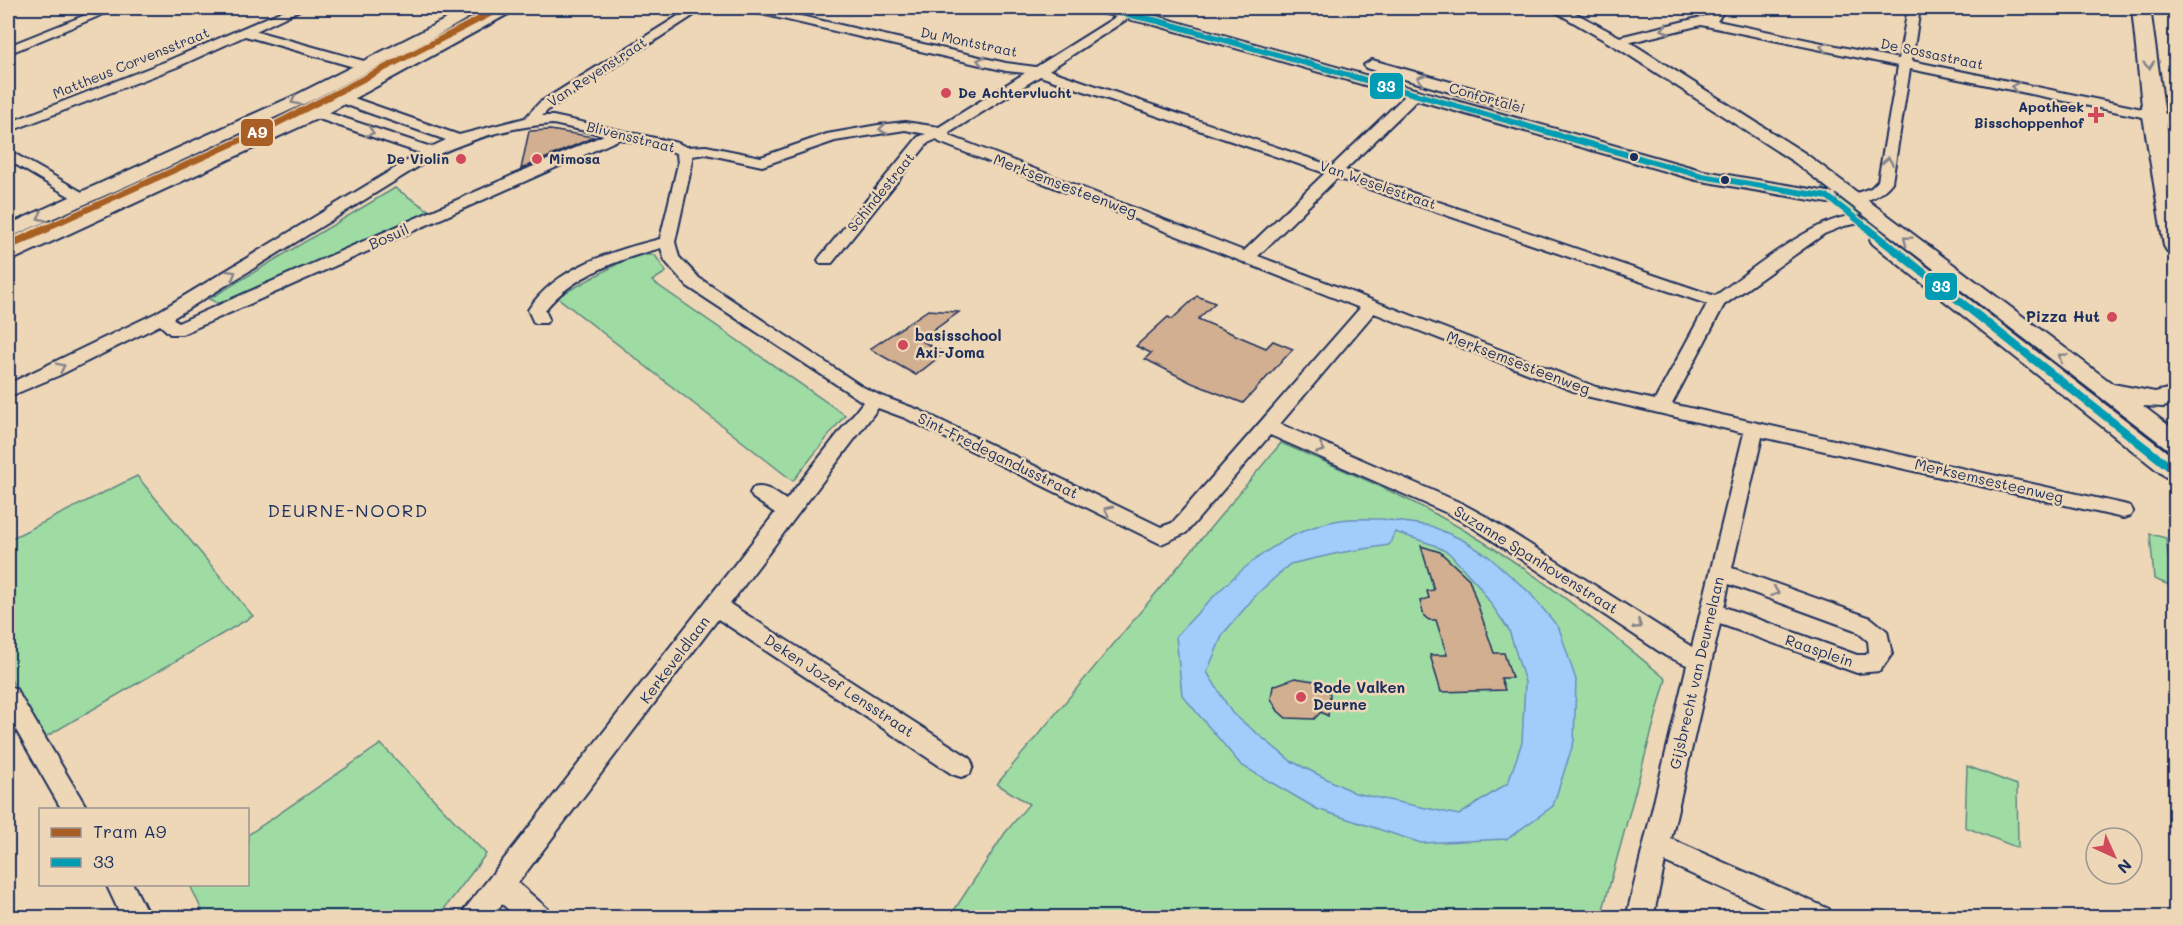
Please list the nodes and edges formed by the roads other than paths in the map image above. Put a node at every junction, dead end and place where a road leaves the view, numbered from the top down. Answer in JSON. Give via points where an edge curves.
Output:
{"nodes":[{"id":1,"x":112,"y":8,"type":"edge"},
{"id":2,"x":298,"y":8,"type":"edge"},
{"id":3,"x":478,"y":8,"type":"edge"},
{"id":4,"x":512,"y":8,"type":"edge"},
{"id":5,"x":699,"y":8,"type":"edge"},
{"id":6,"x":753,"y":8,"type":"edge"},
{"id":7,"x":1097,"y":8,"type":"edge"},
{"id":8,"x":1165,"y":8,"type":"edge"},
{"id":9,"x":1556,"y":8,"type":"edge"},
{"id":10,"x":1720,"y":8,"type":"edge"},
{"id":11,"x":1914,"y":8,"type":"edge"},
{"id":12,"x":2141,"y":8,"type":"edge"},
{"id":13,"x":1133,"y":11,"type":"edge"},
{"id":14,"x":1703,"y":22,"type":"junction"},
{"id":15,"x":244,"y":32,"type":"junction"},
{"id":16,"x":1623,"y":40,"type":"junction"},
{"id":17,"x":8,"y":50,"type":"edge"},
{"id":18,"x":1904,"y":64,"type":"junction"},
{"id":19,"x":366,"y":66,"type":"junction"},
{"id":20,"x":1039,"y":71,"type":"junction"},
{"id":21,"x":1414,"y":95,"type":"junction"},
{"id":22,"x":343,"y":99,"type":"junction"},
{"id":23,"x":315,"y":113,"type":"junction"},
{"id":24,"x":2154,"y":116,"type":"junction"},
{"id":25,"x":2175,"y":120,"type":"edge"},
{"id":26,"x":530,"y":121,"type":"junction"},
{"id":27,"x":8,"y":128,"type":"edge"},
{"id":28,"x":1752,"y":128,"type":"junction"},
{"id":29,"x":941,"y":132,"type":"junction"},
{"id":30,"x":619,"y":134,"type":"junction"},
{"id":31,"x":459,"y":140,"type":"junction"},
{"id":32,"x":432,"y":152,"type":"junction"},
{"id":33,"x":684,"y":152,"type":"junction"},
{"id":34,"x":8,"y":154,"type":"edge"},
{"id":35,"x":1336,"y":170,"type":"junction"},
{"id":36,"x":1729,"y":175,"type":"junction"},
{"id":37,"x":1809,"y":181,"type":"junction"},
{"id":38,"x":1831,"y":191,"type":"junction"},
{"id":39,"x":84,"y":199,"type":"junction"},
{"id":40,"x":1854,"y":209,"type":"junction"},
{"id":41,"x":8,"y":232,"type":"edge"},
{"id":42,"x":667,"y":242,"type":"junction"},
{"id":43,"x":2175,"y":246,"type":"edge"},
{"id":44,"x":8,"y":256,"type":"edge"},
{"id":45,"x":1247,"y":257,"type":"junction"},
{"id":46,"x":826,"y":260,"type":"dead end"},
{"id":47,"x":1717,"y":302,"type":"junction"},
{"id":48,"x":1371,"y":306,"type":"junction"},
{"id":49,"x":162,"y":317,"type":"junction"},
{"id":50,"x":540,"y":319,"type":"dead end"},
{"id":51,"x":2037,"y":338,"type":"junction"},
{"id":52,"x":2010,"y":343,"type":"junction"},
{"id":53,"x":2095,"y":382,"type":"junction"},
{"id":54,"x":8,"y":391,"type":"edge"},
{"id":55,"x":2175,"y":394,"type":"edge"},
{"id":56,"x":874,"y":400,"type":"junction"},
{"id":57,"x":1661,"y":407,"type":"junction"},
{"id":58,"x":1268,"y":426,"type":"junction"},
{"id":59,"x":1755,"y":428,"type":"junction"},
{"id":60,"x":2175,"y":443,"type":"edge"},
{"id":61,"x":2175,"y":472,"type":"edge"},
{"id":62,"x":760,"y":493,"type":"dead end"},
{"id":63,"x":2123,"y":511,"type":"dead end"},
{"id":64,"x":789,"y":512,"type":"junction"},
{"id":65,"x":1720,"y":572,"type":"junction"},
{"id":66,"x":716,"y":606,"type":"junction"},
{"id":67,"x":1712,"y":612,"type":"junction"},
{"id":68,"x":1700,"y":661,"type":"junction"},
{"id":69,"x":8,"y":696,"type":"edge"},
{"id":70,"x":961,"y":766,"type":"dead end"},
{"id":71,"x":75,"y":808,"type":"edge"},
{"id":72,"x":1657,"y":844,"type":"junction"},
{"id":73,"x":501,"y":885,"type":"junction"},
{"id":74,"x":119,"y":886,"type":"edge"},
{"id":75,"x":137,"y":918,"type":"edge"},
{"id":76,"x":475,"y":918,"type":"edge"},
{"id":77,"x":538,"y":918,"type":"edge"},
{"id":78,"x":1639,"y":918,"type":"edge"},
{"id":79,"x":1819,"y":918,"type":"edge"}],
"edges":[{"from":1,"to":17,"type":"street"},
{"from":2,"to":15,"type":"street","name":"Mattheus Corvensstraat"},
{"from":3,"to":19,"type":"street"},
{"from":4,"to":22,"type":"street"},
{"from":5,"to":26,"type":"street","name":"Van Reyenstraat","via":[[544,105]]},
{"from":20,"to":6,"type":"street","name":"Du Montstraat","one_way":true,"via":[[1006,67]]},
{"from":7,"to":13,"type":"street","name":"Confortalei"},
{"from":36,"to":8,"type":"street","name":"Confortalei","one_way":true,"via":[[1450,87]]},
{"from":9,"to":16,"type":"street"},
{"from":10,"to":14,"type":"street","via":[[1715,18]]},
{"from":11,"to":18,"type":"street"},
{"from":12,"to":24,"type":"main road","one_way":true},
{"from":13,"to":20,"type":"street","name":"Schindestraat"},
{"from":13,"to":21,"type":"street","name":"Confortalei"},
{"from":14,"to":16,"type":"street","one_way":true},
{"from":18,"to":14,"type":"street","name":"De Sossastraat","one_way":true},
{"from":15,"to":19,"type":"street"},
{"from":15,"to":27,"type":"street","name":"Mattheus Corvensstraat"},
{"from":16,"to":28,"type":"street"},
{"from":24,"to":18,"type":"street","name":"De Sossastraat","one_way":true},
{"from":40,"to":18,"type":"street","one_way":true,"via":[[1885,182]]},
{"from":19,"to":39,"type":"street","one_way":true},
{"from":20,"to":29,"type":"street","name":"Schindestraat"},
{"from":20,"to":35,"type":"street","name":"Van Weselestraat"},
{"from":21,"to":35,"type":"street"},
{"from":21,"to":36,"type":"street","name":"Confortalei","via":[[1702,177]]},
{"from":22,"to":23,"type":"street"},
{"from":22,"to":31,"type":"street"},
{"from":23,"to":32,"type":"street","one_way":true},
{"from":23,"to":44,"type":"street"},
{"from":24,"to":25,"type":"street","name":"De Sossastraat"},
{"from":24,"to":43,"type":"main road"},
{"from":26,"to":30,"type":"street","name":"Blivensstraat","via":[[561,121]]},
{"from":26,"to":31,"type":"street","name":"Van Reyenstraat"},
{"from":28,"to":37,"type":"street","via":[[1783,161]]},
{"from":28,"to":38,"type":"street","via":[[1800,158]]},
{"from":29,"to":33,"type":"street","name":"Blivensstraat","one_way":true,"via":[[905,126],[878,129],[832,137],[762,162],[706,150]]},
{"from":29,"to":45,"type":"street","name":"Merksemsesteenweg","via":[[944,139]]},
{"from":29,"to":46,"type":"street","name":"Schindestraat","via":[[923,140]]},
{"from":30,"to":33,"type":"street","name":"Blivensstraat"},
{"from":30,"to":49,"type":"street","name":"Bosuil","via":[[176,330]]},
{"from":31,"to":32,"type":"street"},
{"from":49,"to":32,"type":"street","one_way":true},
{"from":33,"to":42,"type":"street","via":[[685,164]]},
{"from":34,"to":39,"type":"street"},
{"from":35,"to":45,"type":"street"},
{"from":35,"to":47,"type":"street","name":"Van Weselestraat"},
{"from":36,"to":37,"type":"street","name":"Confortalei"},
{"from":36,"to":38,"type":"street","name":"Confortalei"},
{"from":37,"to":38,"type":"street"},
{"from":38,"to":40,"type":"street"},
{"from":39,"to":41,"type":"street","one_way":true},
{"from":40,"to":47,"type":"street","via":[[1841,222],[1818,231]]},
{"from":51,"to":40,"type":"street","one_way":true},
{"from":40,"to":52,"type":"street"},
{"from":42,"to":50,"type":"street","via":[[617,257],[554,287],[536,310]]},
{"from":42,"to":56,"type":"street","name":"Sint-Fredegandusstraat","via":[[671,258],[693,282]]},
{"from":45,"to":48,"type":"street","name":"Merksemsesteenweg"},
{"from":47,"to":57,"type":"street"},
{"from":48,"to":57,"type":"street","name":"Merksemsesteenweg","via":[[1592,392]]},
{"from":48,"to":58,"type":"street","name":"Sint-Fredegandusstraat"},
{"from":54,"to":49,"type":"street","one_way":true},
{"from":51,"to":52,"type":"street"},
{"from":53,"to":51,"type":"street","one_way":true},
{"from":52,"to":61,"type":"street"},
{"from":53,"to":55,"type":"street","via":[[2141,399],[2172,398]]},
{"from":53,"to":60,"type":"street"},
{"from":58,"to":56,"type":"street","name":"Sint-Fredegandusstraat","one_way":true,"via":[[1179,528],[1161,536],[912,414]]},
{"from":56,"to":64,"type":"street","name":"Kerkeveldlaan"},
{"from":57,"to":59,"type":"street","name":"Merksemsesteenweg"},
{"from":58,"to":68,"type":"street","name":"Suzanne Spanhovenstraat","one_way":true,"via":[[1478,521],[1674,649]]},
{"from":59,"to":63,"type":"street","name":"Merksemsesteenweg"},
{"from":59,"to":65,"type":"street","name":"Gijsbrecht van Deurnelaan"},
{"from":62,"to":64,"type":"street"},
{"from":64,"to":66,"type":"street","name":"Kerkeveldlaan"},
{"from":65,"to":67,"type":"street","name":"Gijsbrecht van Deurnelaan"},
{"from":65,"to":67,"type":"street","name":"Raasplein","one_way":true,"via":[[1863,624],[1879,637],[1881,654],[1872,664],[1857,664]]},
{"from":66,"to":70,"type":"street","name":"Deken Jozef Lensstraat"},
{"from":66,"to":73,"type":"street","name":"Kerkeveldlaan"},
{"from":67,"to":68,"type":"street","name":"Gijsbrecht van Deurnelaan"},
{"from":68,"to":72,"type":"street","name":"Gijsbrecht van Deurnelaan"},
{"from":69,"to":71,"type":"street"},
{"from":72,"to":78,"type":"street","name":"Gijsbrecht van Deurnelaan"},
{"from":72,"to":79,"type":"street"},
{"from":73,"to":76,"type":"street","name":"Kerkeveldlaan"},
{"from":73,"to":77,"type":"street"},
{"from":74,"to":75,"type":"street"}]}
